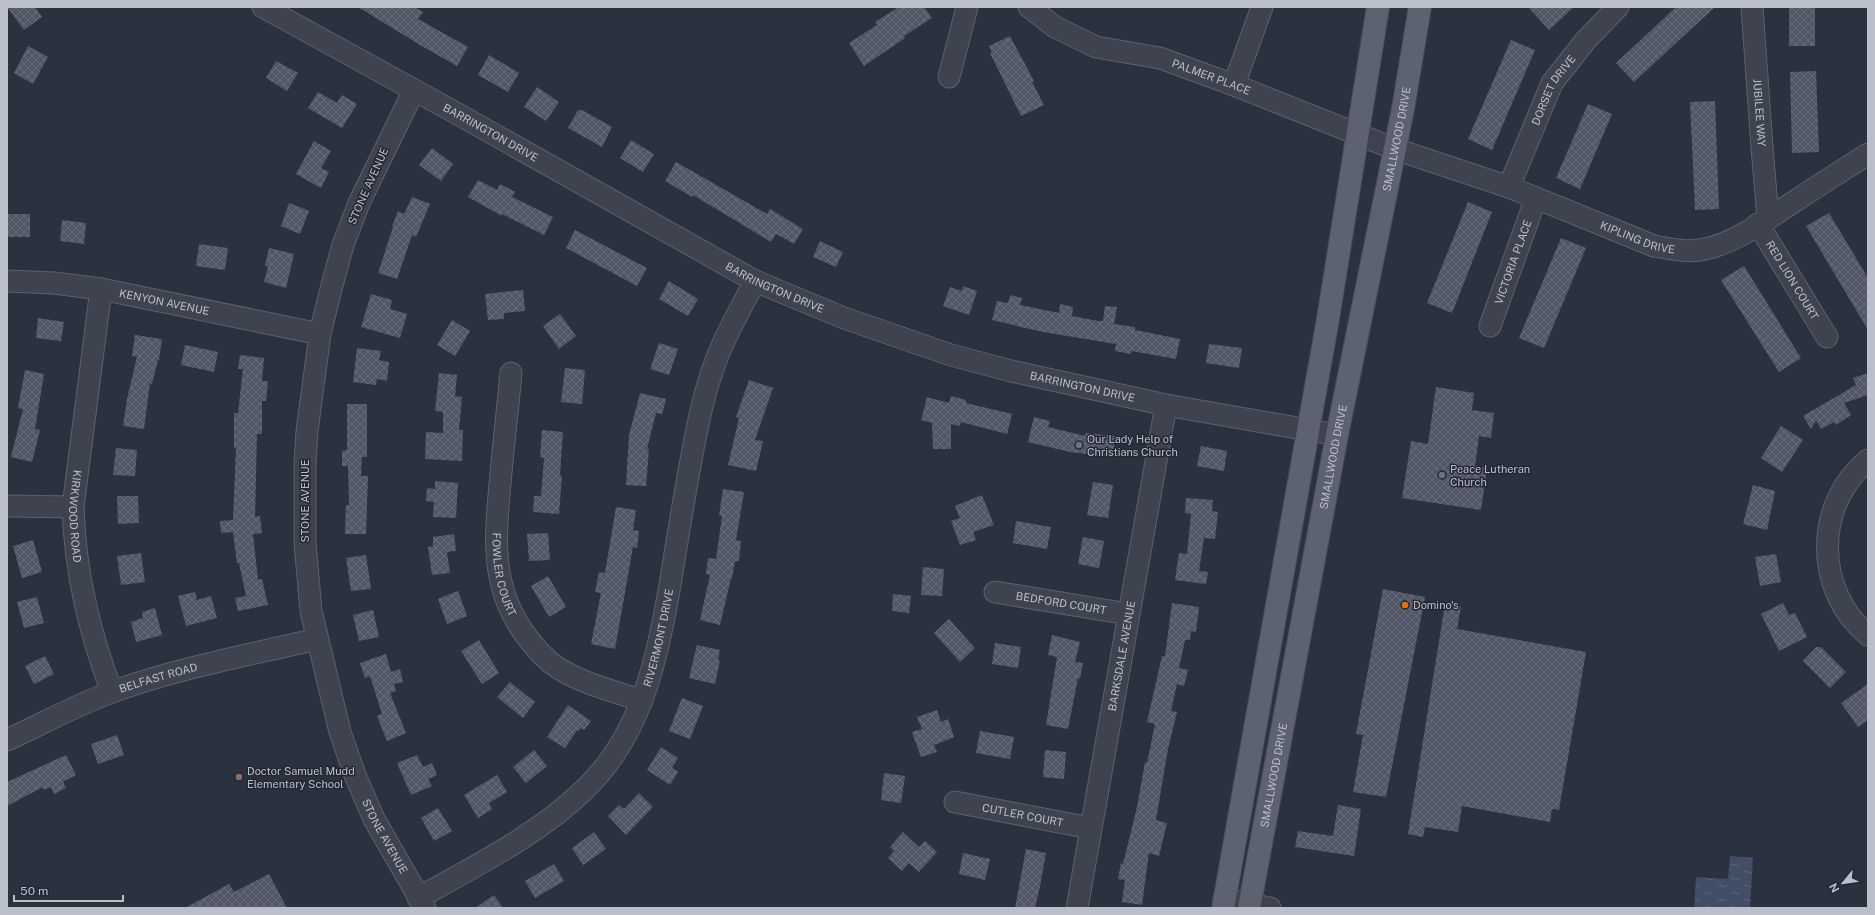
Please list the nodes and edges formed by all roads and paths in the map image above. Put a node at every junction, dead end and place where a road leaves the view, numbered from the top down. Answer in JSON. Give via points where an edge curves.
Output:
{"nodes":[{"id":1,"x":264,"y":7,"type":"edge"},
{"id":2,"x":967,"y":7,"type":"edge"},
{"id":3,"x":1029,"y":7,"type":"edge"},
{"id":4,"x":1262,"y":7,"type":"edge"},
{"id":5,"x":1378,"y":7,"type":"edge"},
{"id":6,"x":1420,"y":7,"type":"edge"},
{"id":7,"x":1618,"y":7,"type":"edge"},
{"id":8,"x":1752,"y":7,"type":"edge"},
{"id":9,"x":949,"y":77,"type":"dead end"},
{"id":10,"x":1234,"y":85,"type":"junction"},
{"id":11,"x":414,"y":90,"type":"junction"},
{"id":12,"x":1358,"y":135,"type":"junction"},
{"id":13,"x":1395,"y":150,"type":"junction"},
{"id":14,"x":1868,"y":154,"type":"edge"},
{"id":15,"x":1509,"y":187,"type":"junction"},
{"id":16,"x":1536,"y":198,"type":"junction"},
{"id":17,"x":1763,"y":221,"type":"junction"},
{"id":18,"x":7,"y":281,"type":"edge"},
{"id":19,"x":755,"y":281,"type":"junction"},
{"id":20,"x":101,"y":288,"type":"junction"},
{"id":21,"x":1490,"y":326,"type":"dead end"},
{"id":22,"x":320,"y":334,"type":"junction"},
{"id":23,"x":1827,"y":337,"type":"dead end"},
{"id":24,"x":511,"y":373,"type":"dead end"},
{"id":25,"x":1166,"y":405,"type":"junction"},
{"id":26,"x":1308,"y":430,"type":"junction"},
{"id":27,"x":1337,"y":436,"type":"junction"},
{"id":28,"x":1868,"y":460,"type":"edge"},
{"id":29,"x":7,"y":506,"type":"edge"},
{"id":30,"x":73,"y":507,"type":"junction"},
{"id":31,"x":995,"y":592,"type":"dead end"},
{"id":32,"x":1128,"y":614,"type":"junction"},
{"id":33,"x":1868,"y":634,"type":"edge"},
{"id":34,"x":317,"y":639,"type":"junction"},
{"id":35,"x":112,"y":692,"type":"junction"},
{"id":36,"x":642,"y":701,"type":"junction"},
{"id":37,"x":7,"y":740,"type":"edge"},
{"id":38,"x":955,"y":802,"type":"dead end"},
{"id":39,"x":1090,"y":828,"type":"junction"},
{"id":40,"x":421,"y":903,"type":"edge"},
{"id":41,"x":1223,"y":904,"type":"edge"},
{"id":42,"x":1257,"y":907,"type":"edge"},
{"id":43,"x":1077,"y":908,"type":"edge"}],
"edges":[{"from":1,"to":11,"type":"street","name":"BARRINGTON DRIVE"},
{"from":2,"to":9,"type":"street"},
{"from":3,"to":10,"type":"street","name":"PALMER PLACE","via":[[1055,27],[1096,47],[1160,58]]},
{"from":4,"to":10,"type":"street"},
{"from":5,"to":12,"type":"main road"},
{"from":6,"to":13,"type":"main road","name":"SMALLWOOD DRIVE"},
{"from":7,"to":15,"type":"street","name":"DORSET DRIVE","via":[[1581,46],[1552,83]]},
{"from":8,"to":17,"type":"street","name":"JUBILEE WAY","via":[[1762,147]]},
{"from":10,"to":12,"type":"street","name":"PALMER PLACE"},
{"from":11,"to":19,"type":"street","name":"BARRINGTON DRIVE"},
{"from":11,"to":22,"type":"street","name":"STONE AVENUE","via":[[374,170],[349,231]]},
{"from":12,"to":13,"type":"street","name":"PALMER PLACE"},
{"from":12,"to":26,"type":"main road"},
{"from":13,"to":15,"type":"street","name":"KIPLING DRIVE"},
{"from":13,"to":27,"type":"main road","name":"SMALLWOOD DRIVE"},
{"from":14,"to":17,"type":"street","name":"KIPLING DRIVE"},
{"from":15,"to":16,"type":"street","name":"KIPLING DRIVE"},
{"from":16,"to":17,"type":"street","name":"KIPLING DRIVE","via":[[1654,246],[1674,250],[1689,251],[1715,247]]},
{"from":16,"to":21,"type":"street","name":"VICTORIA PLACE"},
{"from":17,"to":23,"type":"street","name":"RED LION COURT"},
{"from":18,"to":20,"type":"street","name":"KENYON AVENUE"},
{"from":19,"to":25,"type":"street","name":"BARRINGTON DRIVE","via":[[869,327],[951,355]]},
{"from":19,"to":36,"type":"street","name":"RIVERMONT DRIVE","via":[[718,355],[707,392],[696,433],[658,650]]},
{"from":20,"to":22,"type":"street","name":"KENYON AVENUE"},
{"from":20,"to":30,"type":"street","name":"KIRKWOOD ROAD"},
{"from":22,"to":34,"type":"street","name":"STONE AVENUE","via":[[311,393],[305,463],[305,543]]},
{"from":24,"to":36,"type":"street","name":"FOWLER COURT","via":[[495,538],[498,570],[509,607],[531,643],[543,657],[558,668],[583,680]]},
{"from":25,"to":26,"type":"street","name":"BARRINGTON DRIVE"},
{"from":25,"to":32,"type":"street","name":"BARKSDALE AVENUE"},
{"from":26,"to":27,"type":"street","name":"BARRINGTON DRIVE"},
{"from":26,"to":41,"type":"main road"},
{"from":27,"to":42,"type":"main road","name":"SMALLWOOD DRIVE"},
{"from":28,"to":33,"type":"street","via":[[1846,483],[1838,497],[1830,521],[1827,556],[1840,600],[1859,627]]},
{"from":29,"to":30,"type":"street"},
{"from":30,"to":35,"type":"street","name":"KIRKWOOD ROAD","via":[[79,576],[100,660]]},
{"from":31,"to":32,"type":"street","name":"BEDFORD COURT"},
{"from":32,"to":39,"type":"street","name":"BARKSDALE AVENUE"},
{"from":34,"to":35,"type":"street","name":"BELFAST ROAD","via":[[192,669]]},
{"from":34,"to":40,"type":"street","name":"STONE AVENUE","via":[[340,732],[355,775],[374,818]]},
{"from":35,"to":37,"type":"street","name":"BELFAST ROAD"},
{"from":36,"to":40,"type":"street","name":"RIVERMONT DRIVE","via":[[612,758],[587,788],[542,824]]},
{"from":38,"to":39,"type":"street","name":"CUTLER COURT"},
{"from":39,"to":43,"type":"street","name":"BARKSDALE AVENUE"},
{"from":41,"to":42,"type":"street"}]}
